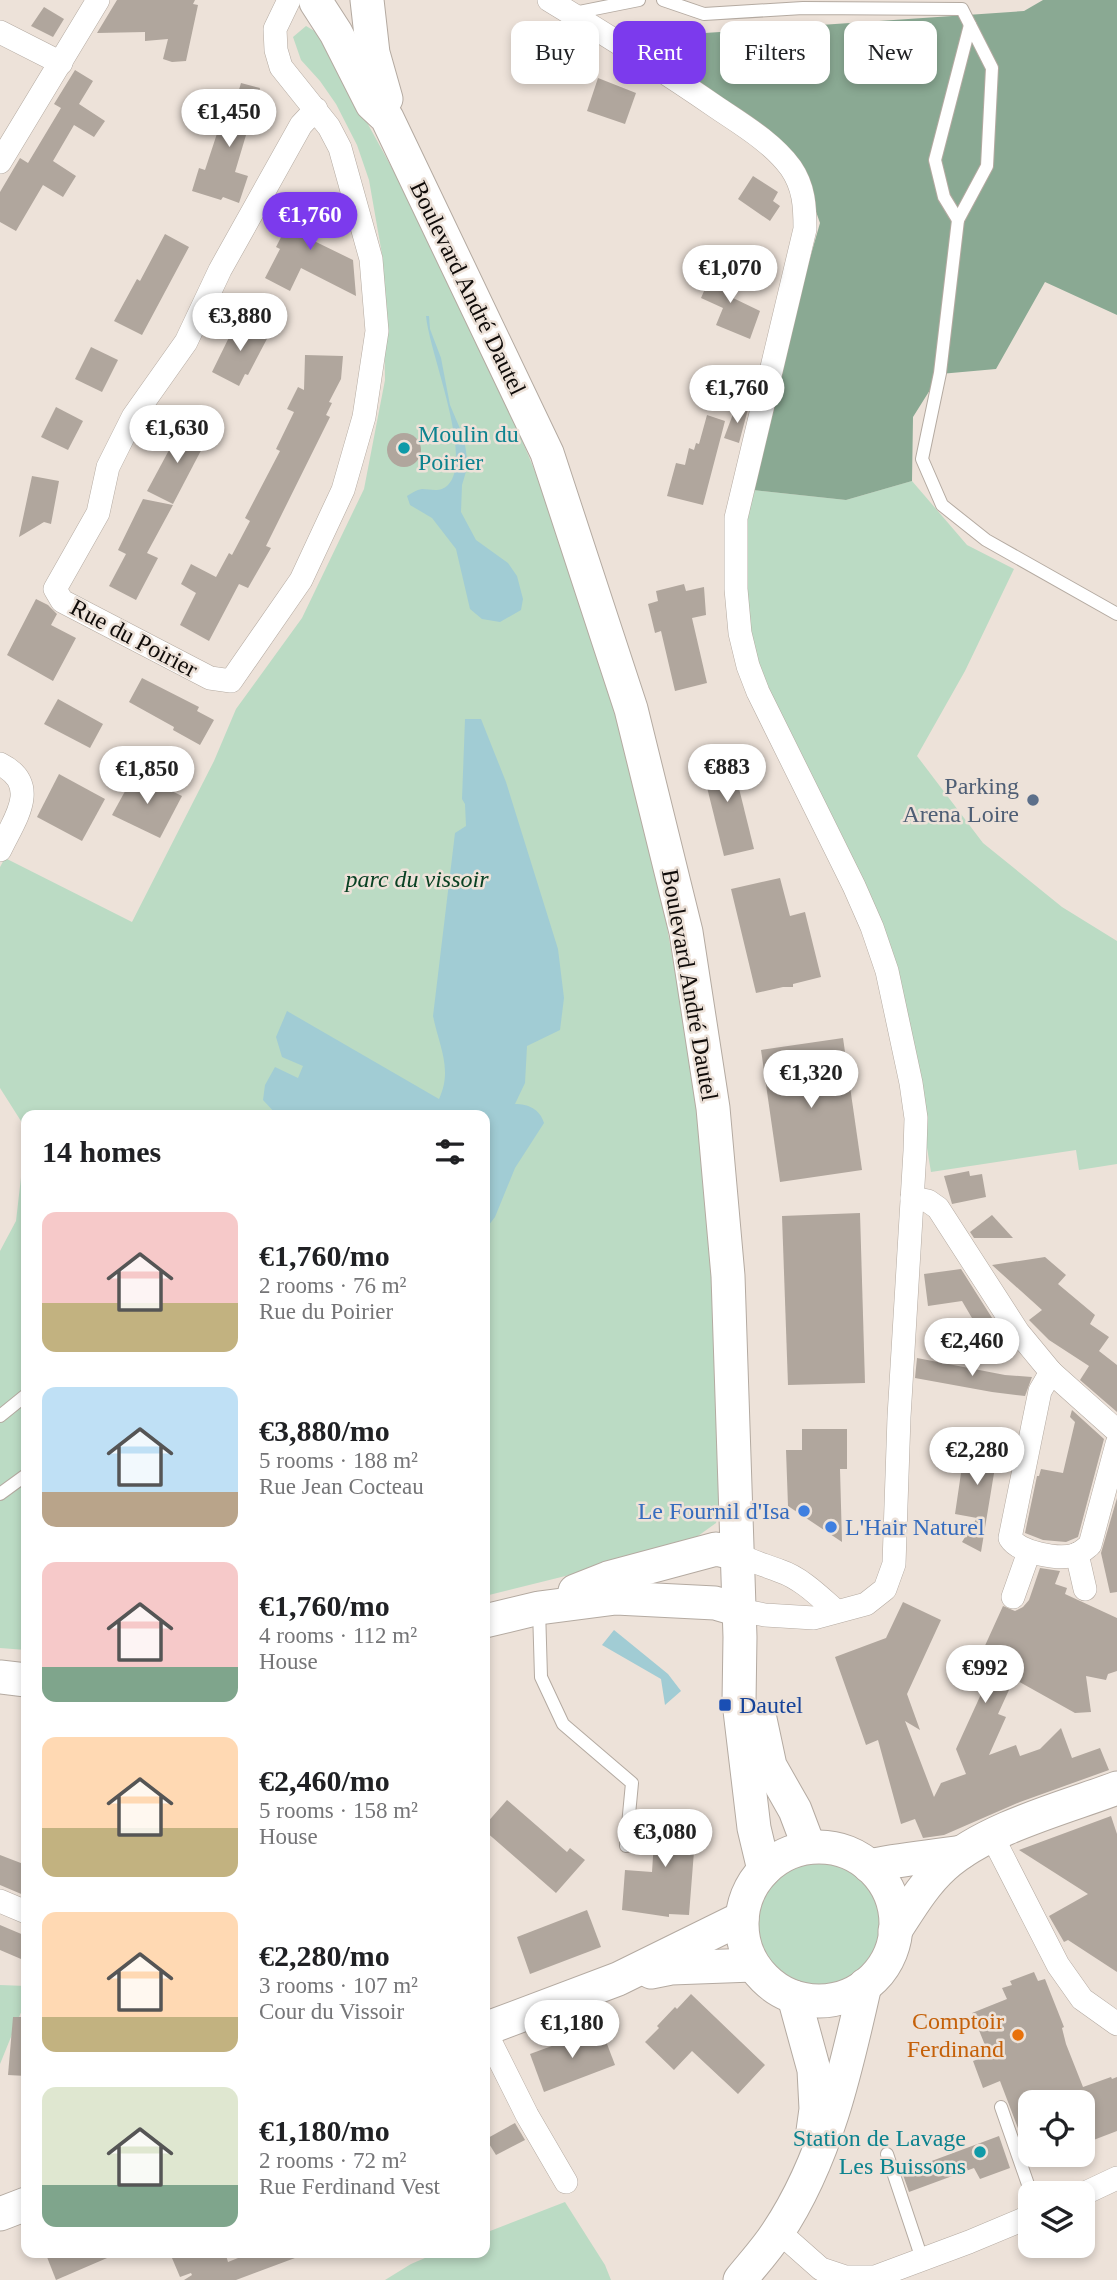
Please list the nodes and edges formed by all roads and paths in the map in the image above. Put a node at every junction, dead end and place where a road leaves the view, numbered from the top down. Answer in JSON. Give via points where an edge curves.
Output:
{"nodes":[{"id":1,"x":98,"y":0,"type":"edge"},
{"id":2,"x":311,"y":0,"type":"edge"},
{"id":3,"x":368,"y":0,"type":"edge"},
{"id":4,"x":549,"y":0,"type":"edge"},
{"id":5,"x":639,"y":0,"type":"edge"},
{"id":6,"x":663,"y":0,"type":"edge"},
{"id":7,"x":571,"y":14,"type":"junction"},
{"id":8,"x":970,"y":25,"type":"junction"},
{"id":9,"x":0,"y":32,"type":"edge"},
{"id":10,"x":61,"y":63,"type":"junction"},
{"id":11,"x":316,"y":109,"type":"junction"},
{"id":12,"x":387,"y":118,"type":"junction"},
{"id":13,"x":0,"y":162,"type":"edge"},
{"id":14,"x":958,"y":220,"type":"junction"},
{"id":15,"x":1117,"y":614,"type":"edge"},
{"id":16,"x":0,"y":764,"type":"edge"},
{"id":17,"x":0,"y":850,"type":"edge"},
{"id":18,"x":912,"y":1198,"type":"junction"},
{"id":19,"x":1051,"y":1372,"type":"junction"},
{"id":20,"x":21,"y":1399,"type":"edge"},
{"id":21,"x":0,"y":1416,"type":"edge"},
{"id":22,"x":1117,"y":1431,"type":"edge"},
{"id":23,"x":1117,"y":1444,"type":"edge"},
{"id":24,"x":21,"y":1479,"type":"edge"},
{"id":25,"x":0,"y":1494,"type":"edge"},
{"id":26,"x":1029,"y":1552,"type":"junction"},
{"id":27,"x":737,"y":1554,"type":"junction"},
{"id":28,"x":1077,"y":1554,"type":"junction"},
{"id":29,"x":1085,"y":1589,"type":"dead end"},
{"id":30,"x":1013,"y":1597,"type":"dead end"},
{"id":31,"x":539,"y":1608,"type":"junction"},
{"id":32,"x":739,"y":1610,"type":"junction"},
{"id":33,"x":836,"y":1611,"type":"junction"},
{"id":34,"x":490,"y":1620,"type":"edge"},
{"id":35,"x":740,"y":1653,"type":"junction"},
{"id":36,"x":0,"y":1677,"type":"edge"},
{"id":37,"x":21,"y":1679,"type":"edge"},
{"id":38,"x":1117,"y":1788,"type":"edge"},
{"id":39,"x":992,"y":1836,"type":"junction"},
{"id":40,"x":626,"y":1846,"type":"dead end"},
{"id":41,"x":809,"y":1847,"type":"junction"},
{"id":42,"x":962,"y":1852,"type":"junction"},
{"id":43,"x":869,"y":1866,"type":"junction"},
{"id":44,"x":764,"y":1870,"type":"junction"},
{"id":45,"x":0,"y":1900,"type":"edge"},
{"id":46,"x":21,"y":1910,"type":"edge"},
{"id":47,"x":741,"y":1918,"type":"junction"},
{"id":48,"x":895,"y":1931,"type":"junction"},
{"id":49,"x":753,"y":1965,"type":"junction"},
{"id":50,"x":618,"y":1979,"type":"junction"},
{"id":51,"x":865,"y":1985,"type":"junction"},
{"id":52,"x":794,"y":1997,"type":"junction"},
{"id":53,"x":1117,"y":2024,"type":"edge"},
{"id":54,"x":490,"y":2028,"type":"edge"},
{"id":55,"x":490,"y":2040,"type":"edge"},
{"id":56,"x":1001,"y":2108,"type":"dead end"},
{"id":57,"x":887,"y":2154,"type":"dead end"},
{"id":58,"x":1117,"y":2178,"type":"edge"},
{"id":59,"x":1027,"y":2181,"type":"edge"},
{"id":60,"x":565,"y":2182,"type":"dead end"},
{"id":61,"x":805,"y":2183,"type":"junction"},
{"id":62,"x":1095,"y":2188,"type":"edge"},
{"id":63,"x":21,"y":2206,"type":"edge"},
{"id":64,"x":0,"y":2214,"type":"edge"},
{"id":65,"x":1018,"y":2221,"type":"edge"},
{"id":66,"x":778,"y":2231,"type":"junction"},
{"id":67,"x":922,"y":2259,"type":"junction"},
{"id":68,"x":740,"y":2280,"type":"edge"}],
"edges":[{"from":1,"to":10,"type":"street"},
{"from":2,"to":11,"type":"street","name":"Rue du Poirier","via":[[275,29],[281,67]]},
{"from":2,"to":12,"type":"main road","name":"Boulevard André Dautel","via":[[336,33],[372,104]]},
{"from":3,"to":12,"type":"main road","name":"Boulevard André Dautel"},
{"from":4,"to":7,"type":"street"},
{"from":5,"to":7,"type":"lane"},
{"from":6,"to":8,"type":"lane","via":[[704,14],[803,8],[962,9]]},
{"from":7,"to":18,"type":"street","via":[[753,133],[790,166],[806,202],[806,229],[737,518],[740,633],[758,692],[854,886],[887,971],[915,1118]]},
{"from":8,"to":14,"type":"lane","via":[[935,160],[944,197]]},
{"from":8,"to":14,"type":"lane","via":[[992,68],[988,166]]},
{"from":9,"to":10,"type":"street"},
{"from":10,"to":13,"type":"street"},
{"from":11,"to":11,"type":"street","name":"Rue du Poirier","via":[[301,125],[220,270],[186,342],[133,417],[108,467],[98,513],[55,589],[62,601],[74,608],[210,678],[230,681],[301,580],[343,490],[364,417],[377,331],[371,259],[340,148]]},
{"from":12,"to":27,"type":"main road","name":"Boulevard André Dautel","via":[[547,453],[631,709],[683,919],[713,1108],[728,1276]]},
{"from":14,"to":15,"type":"lane","via":[[940,373],[922,459],[942,505],[978,533]]},
{"from":16,"to":17,"type":"street","via":[[20,778],[23,789]]},
{"from":18,"to":19,"type":"street","via":[[938,1208],[1018,1332]]},
{"from":18,"to":33,"type":"street","via":[[894,1564],[885,1589],[866,1604]]},
{"from":19,"to":22,"type":"street"},
{"from":19,"to":26,"type":"street","via":[[1040,1391],[1010,1538]]},
{"from":20,"to":21,"type":"lane"},
{"from":23,"to":28,"type":"street","via":[[1090,1545]]},
{"from":24,"to":25,"type":"lane"},
{"from":26,"to":28,"type":"street"},
{"from":26,"to":30,"type":"street"},
{"from":27,"to":31,"type":"main road","via":[[716,1549],[673,1559],[608,1578]]},
{"from":27,"to":32,"type":"main road","name":"Boulevard André Dautel"},
{"from":27,"to":33,"type":"street","via":[[781,1571]]},
{"from":28,"to":29,"type":"street"},
{"from":31,"to":32,"type":"main road","via":[[616,1598],[715,1603]]},
{"from":31,"to":34,"type":"main road"},
{"from":31,"to":40,"type":"lane","via":[[541,1677],[564,1724],[632,1783]]},
{"from":32,"to":33,"type":"street","via":[[814,1618]]},
{"from":32,"to":35,"type":"main road","name":"Boulevard André Dautel"},
{"from":35,"to":41,"type":"main road","name":"Boulevard André Dautel","via":[[754,1690],[770,1766]]},
{"from":35,"to":44,"type":"main road","name":"Boulevard André Dautel","via":[[742,1734]]},
{"from":36,"to":37,"type":"main road"},
{"from":38,"to":39,"type":"main road"},
{"from":39,"to":42,"type":"main road"},
{"from":39,"to":53,"type":"street","via":[[1058,1965],[1082,1999]]},
{"from":41,"to":43,"type":"main road","via":[[846,1852]]},
{"from":41,"to":44,"type":"main road","via":[[785,1855]]},
{"from":42,"to":43,"type":"main road"},
{"from":42,"to":48,"type":"main road","via":[[920,1892]]},
{"from":43,"to":48,"type":"main road","via":[[890,1895]]},
{"from":44,"to":47,"type":"main road","via":[[748,1892]]},
{"from":45,"to":46,"type":"street"},
{"from":47,"to":49,"type":"main road"},
{"from":47,"to":50,"type":"main road"},
{"from":48,"to":51,"type":"main road","via":[[884,1965]]},
{"from":49,"to":50,"type":"main road","via":[[671,1968]]},
{"from":49,"to":52,"type":"main road","via":[[771,1984]]},
{"from":50,"to":54,"type":"main road"},
{"from":51,"to":52,"type":"main road","via":[[831,2000]]},
{"from":51,"to":61,"type":"main road","via":[[830,2122]]},
{"from":52,"to":61,"type":"main road","via":[[814,2070],[816,2109]]},
{"from":55,"to":60,"type":"street"},
{"from":56,"to":59,"type":"lane"},
{"from":57,"to":67,"type":"lane"},
{"from":58,"to":62,"type":"street"},
{"from":61,"to":66,"type":"main road"},
{"from":63,"to":64,"type":"main road"},
{"from":65,"to":67,"type":"street"},
{"from":66,"to":67,"type":"street","via":[[821,2269],[845,2277],[875,2277]]},
{"from":66,"to":68,"type":"main road"}]}
